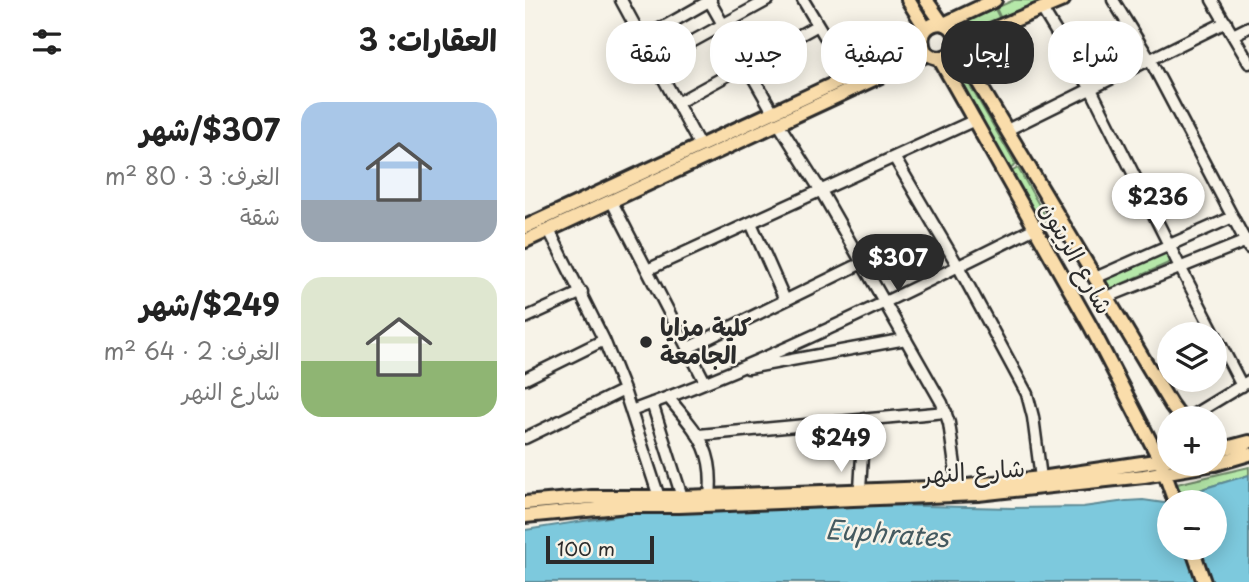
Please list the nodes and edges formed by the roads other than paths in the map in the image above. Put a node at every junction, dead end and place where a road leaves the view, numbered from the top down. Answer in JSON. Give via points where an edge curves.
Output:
{"nodes":[{"id":1,"x":621,"y":0,"type":"edge"},
{"id":2,"x":710,"y":0,"type":"edge"},
{"id":3,"x":768,"y":0,"type":"edge"},
{"id":4,"x":803,"y":0,"type":"edge"},
{"id":5,"x":908,"y":0,"type":"edge"},
{"id":6,"x":926,"y":0,"type":"edge"},
{"id":7,"x":995,"y":0,"type":"edge"},
{"id":8,"x":1063,"y":0,"type":"edge"},
{"id":9,"x":1113,"y":0,"type":"edge"},
{"id":10,"x":1212,"y":0,"type":"edge"},
{"id":11,"x":1042,"y":9,"type":"junction"},
{"id":12,"x":632,"y":21,"type":"edge"},
{"id":13,"x":673,"y":21,"type":"edge"},
{"id":14,"x":721,"y":21,"type":"edge"},
{"id":15,"x":730,"y":21,"type":"edge"},
{"id":16,"x":921,"y":21,"type":"edge"},
{"id":17,"x":941,"y":21,"type":"edge"},
{"id":18,"x":950,"y":21,"type":"edge"},
{"id":19,"x":1013,"y":21,"type":"edge"},
{"id":20,"x":1226,"y":22,"type":"junction"},
{"id":21,"x":818,"y":26,"type":"junction"},
{"id":22,"x":1249,"y":27,"type":"edge"},
{"id":23,"x":821,"y":31,"type":"edge"},
{"id":24,"x":807,"y":32,"type":"edge"},
{"id":25,"x":1233,"y":34,"type":"junction"},
{"id":26,"x":927,"y":44,"type":"edge"},
{"id":27,"x":930,"y":52,"type":"junction"},
{"id":28,"x":927,"y":53,"type":"edge"},
{"id":29,"x":941,"y":54,"type":"edge"},
{"id":30,"x":1150,"y":60,"type":"junction"},
{"id":31,"x":1249,"y":64,"type":"edge"},
{"id":32,"x":667,"y":84,"type":"edge"},
{"id":33,"x":712,"y":84,"type":"edge"},
{"id":34,"x":756,"y":84,"type":"edge"},
{"id":35,"x":835,"y":84,"type":"edge"},
{"id":36,"x":980,"y":84,"type":"edge"},
{"id":37,"x":1091,"y":89,"type":"junction"},
{"id":38,"x":677,"y":103,"type":"junction"},
{"id":39,"x":775,"y":118,"type":"junction"},
{"id":40,"x":975,"y":120,"type":"junction"},
{"id":41,"x":1007,"y":130,"type":"junction"},
{"id":42,"x":729,"y":139,"type":"junction"},
{"id":43,"x":700,"y":146,"type":"junction"},
{"id":44,"x":894,"y":157,"type":"junction"},
{"id":45,"x":821,"y":191,"type":"junction"},
{"id":46,"x":612,"y":202,"type":"junction"},
{"id":47,"x":1233,"y":217,"type":"junction"},
{"id":48,"x":751,"y":223,"type":"junction"},
{"id":49,"x":525,"y":227,"type":"edge"},
{"id":50,"x":1035,"y":228,"type":"junction"},
{"id":51,"x":549,"y":230,"type":"junction"},
{"id":52,"x":525,"y":241,"type":"edge"},
{"id":53,"x":1248,"y":243,"type":"edge"},
{"id":54,"x":1169,"y":245,"type":"junction"},
{"id":55,"x":862,"y":263,"type":"junction"},
{"id":56,"x":958,"y":266,"type":"junction"},
{"id":57,"x":1180,"y":267,"type":"junction"},
{"id":58,"x":647,"y":270,"type":"junction"},
{"id":59,"x":1095,"y":278,"type":"junction"},
{"id":60,"x":582,"y":292,"type":"junction"},
{"id":61,"x":1107,"y":297,"type":"junction"},
{"id":62,"x":785,"y":300,"type":"junction"},
{"id":63,"x":885,"y":303,"type":"junction"},
{"id":64,"x":525,"y":318,"type":"edge"},
{"id":65,"x":1206,"y":322,"type":"edge"},
{"id":66,"x":906,"y":339,"type":"junction"},
{"id":67,"x":604,"y":340,"type":"junction"},
{"id":68,"x":688,"y":348,"type":"junction"},
{"id":69,"x":1227,"y":359,"type":"edge"},
{"id":70,"x":730,"y":372,"type":"junction"},
{"id":71,"x":525,"y":379,"type":"edge"},
{"id":72,"x":705,"y":382,"type":"junction"},
{"id":73,"x":1245,"y":383,"type":"edge"},
{"id":74,"x":624,"y":390,"type":"junction"},
{"id":75,"x":668,"y":397,"type":"junction"},
{"id":76,"x":652,"y":403,"type":"junction"},
{"id":77,"x":1172,"y":406,"type":"edge"},
{"id":78,"x":1208,"y":406,"type":"edge"},
{"id":79,"x":631,"y":411,"type":"junction"},
{"id":80,"x":946,"y":412,"type":"junction"},
{"id":81,"x":865,"y":419,"type":"junction"},
{"id":82,"x":699,"y":435,"type":"junction"},
{"id":83,"x":525,"y":438,"type":"edge"},
{"id":84,"x":1249,"y":442,"type":"edge"},
{"id":85,"x":1227,"y":447,"type":"edge"},
{"id":86,"x":1157,"y":453,"type":"edge"},
{"id":87,"x":1249,"y":454,"type":"edge"},
{"id":88,"x":1227,"y":460,"type":"edge"},
{"id":89,"x":1157,"y":469,"type":"edge"},
{"id":90,"x":1157,"y":469,"type":"edge"},
{"id":91,"x":1041,"y":478,"type":"junction"},
{"id":92,"x":958,"y":487,"type":"junction"},
{"id":93,"x":860,"y":491,"type":"junction"},
{"id":94,"x":683,"y":496,"type":"junction"},
{"id":95,"x":710,"y":496,"type":"junction"},
{"id":96,"x":659,"y":497,"type":"junction"},
{"id":97,"x":525,"y":503,"type":"edge"},
{"id":98,"x":525,"y":516,"type":"edge"},
{"id":99,"x":1196,"y":560,"type":"edge"},
{"id":100,"x":1204,"y":582,"type":"edge"}],
"edges":[{"from":1,"to":12,"type":"street"},
{"from":2,"to":13,"type":"street"},
{"from":2,"to":14,"type":"street"},
{"from":3,"to":15,"type":"street"},
{"from":4,"to":21,"type":"street"},
{"from":5,"to":16,"type":"main road"},
{"from":6,"to":17,"type":"main road"},
{"from":7,"to":18,"type":"main road"},
{"from":8,"to":11,"type":"main road"},
{"from":9,"to":30,"type":"street"},
{"from":10,"to":20,"type":"street"},
{"from":11,"to":19,"type":"main road"},
{"from":11,"to":37,"type":"street"},
{"from":20,"to":25,"type":"street"},
{"from":20,"to":30,"type":"street"},
{"from":21,"to":23,"type":"street"},
{"from":21,"to":24,"type":"street"},
{"from":22,"to":25,"type":"street"},
{"from":25,"to":31,"type":"street"},
{"from":26,"to":27,"type":"main road"},
{"from":27,"to":28,"type":"main road"},
{"from":27,"to":29,"type":"main road"},
{"from":27,"to":39,"type":"main road"},
{"from":27,"to":40,"type":"main road","name":"شارع الزيتون"},
{"from":30,"to":37,"type":"street"},
{"from":30,"to":47,"type":"street"},
{"from":32,"to":38,"type":"street"},
{"from":33,"to":38,"type":"street"},
{"from":34,"to":39,"type":"street"},
{"from":35,"to":39,"type":"main road"},
{"from":36,"to":41,"type":"main road","name":"شارع الزيتون"},
{"from":37,"to":41,"type":"street"},
{"from":37,"to":54,"type":"street"},
{"from":38,"to":43,"type":"street"},
{"from":39,"to":42,"type":"main road"},
{"from":39,"to":45,"type":"street"},
{"from":40,"to":44,"type":"street"},
{"from":40,"to":50,"type":"main road","name":"شارع الزيتون"},
{"from":41,"to":59,"type":"main road","name":"شارع الزيتون"},
{"from":42,"to":43,"type":"main road"},
{"from":42,"to":46,"type":"main road"},
{"from":43,"to":49,"type":"main road"},
{"from":44,"to":45,"type":"street"},
{"from":44,"to":56,"type":"street"},
{"from":45,"to":48,"type":"street"},
{"from":45,"to":55,"type":"street"},
{"from":46,"to":51,"type":"main road"},
{"from":46,"to":58,"type":"street"},
{"from":47,"to":53,"type":"street"},
{"from":47,"to":54,"type":"street"},
{"from":48,"to":58,"type":"street"},
{"from":48,"to":62,"type":"street"},
{"from":50,"to":56,"type":"street"},
{"from":50,"to":86,"type":"main road","name":"شارع الزيتون"},
{"from":51,"to":52,"type":"main road"},
{"from":51,"to":60,"type":"street"},
{"from":53,"to":57,"type":"street"},
{"from":54,"to":57,"type":"street"},
{"from":54,"to":59,"type":"street"},
{"from":55,"to":62,"type":"street"},
{"from":55,"to":63,"type":"street"},
{"from":56,"to":63,"type":"street"},
{"from":56,"to":91,"type":"street","via":[[1027,394]]},
{"from":57,"to":61,"type":"street"},
{"from":57,"to":65,"type":"street"},
{"from":58,"to":68,"type":"street"},
{"from":59,"to":61,"type":"main road","name":"شارع الزيتون"},
{"from":60,"to":64,"type":"street"},
{"from":60,"to":67,"type":"street"},
{"from":61,"to":77,"type":"main road","name":"شارع الزيتون"},
{"from":62,"to":68,"type":"street"},
{"from":63,"to":66,"type":"street"},
{"from":63,"to":70,"type":"street"},
{"from":66,"to":70,"type":"street"},
{"from":66,"to":80,"type":"street"},
{"from":67,"to":71,"type":"street"},
{"from":67,"to":74,"type":"street"},
{"from":68,"to":72,"type":"street"},
{"from":69,"to":73,"type":"street"},
{"from":70,"to":72,"type":"street"},
{"from":72,"to":75,"type":"street"},
{"from":73,"to":78,"type":"street"},
{"from":74,"to":79,"type":"street"},
{"from":74,"to":83,"type":"street"},
{"from":75,"to":76,"type":"street"},
{"from":75,"to":82,"type":"street"},
{"from":76,"to":79,"type":"street"},
{"from":76,"to":94,"type":"street"},
{"from":79,"to":96,"type":"street"},
{"from":80,"to":81,"type":"street"},
{"from":80,"to":92,"type":"street"},
{"from":81,"to":82,"type":"street"},
{"from":81,"to":93,"type":"street"},
{"from":82,"to":95,"type":"street","via":[[710,463]]},
{"from":84,"to":85,"type":"main road"},
{"from":87,"to":88,"type":"main road","name":"شارع النهر"},
{"from":89,"to":91,"type":"main road","name":"شارع النهر"},
{"from":90,"to":98,"type":"main road","name":"شارع النهر","via":[[1062,486],[978,494],[628,506]]},
{"from":91,"to":92,"type":"main road","name":"شارع النهر"},
{"from":92,"to":93,"type":"main road","name":"شارع النهر"},
{"from":93,"to":95,"type":"main road","name":"شارع النهر"},
{"from":94,"to":95,"type":"main road","name":"شارع النهر"},
{"from":94,"to":96,"type":"main road","name":"شارع النهر"},
{"from":96,"to":97,"type":"main road","name":"شارع النهر"},
{"from":99,"to":100,"type":"main road"}]}
